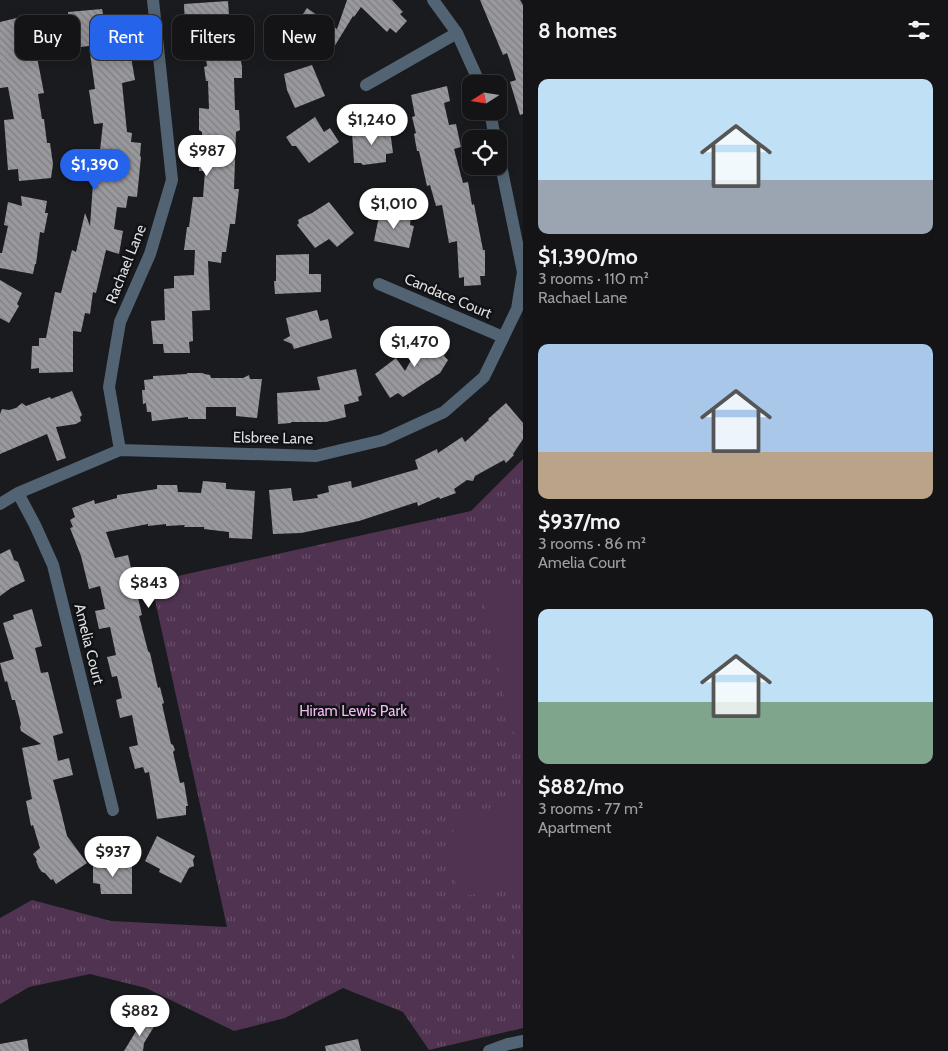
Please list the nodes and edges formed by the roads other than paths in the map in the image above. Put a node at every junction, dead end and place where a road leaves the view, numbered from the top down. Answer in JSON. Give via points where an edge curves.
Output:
{"nodes":[{"id":1,"x":154,"y":0,"type":"edge"},
{"id":2,"x":434,"y":0,"type":"edge"},
{"id":3,"x":458,"y":33,"type":"junction"},
{"id":4,"x":476,"y":75,"type":"edge"},
{"id":5,"x":366,"y":85,"type":"dead end"},
{"id":6,"x":503,"y":175,"type":"edge"},
{"id":7,"x":379,"y":284,"type":"dead end"},
{"id":8,"x":503,"y":337,"type":"junction"},
{"id":9,"x":120,"y":450,"type":"junction"},
{"id":10,"x":18,"y":493,"type":"junction"},
{"id":11,"x":0,"y":504,"type":"edge"},
{"id":12,"x":113,"y":810,"type":"dead end"},
{"id":13,"x":523,"y":1041,"type":"edge"},
{"id":14,"x":489,"y":1051,"type":"edge"}],
"edges":[{"from":1,"to":9,"type":"street","name":"Rachael Lane","via":[[172,180],[150,254],[120,322],[109,387]]},
{"from":2,"to":3,"type":"street"},
{"from":3,"to":4,"type":"street"},
{"from":3,"to":5,"type":"street"},
{"from":6,"to":8,"type":"street","name":"Elsbree Lane","via":[[523,272],[517,309]]},
{"from":7,"to":8,"type":"street","name":"Candace Court"},
{"from":8,"to":9,"type":"street","name":"Elsbree Lane","via":[[484,377],[444,412],[383,440],[316,456]]},
{"from":9,"to":10,"type":"street","name":"Elsbree Lane"},
{"from":10,"to":11,"type":"street","name":"Elsbree Lane"},
{"from":10,"to":12,"type":"street","name":"Amelia Court","via":[[53,566]]},
{"from":13,"to":14,"type":"street"}]}
